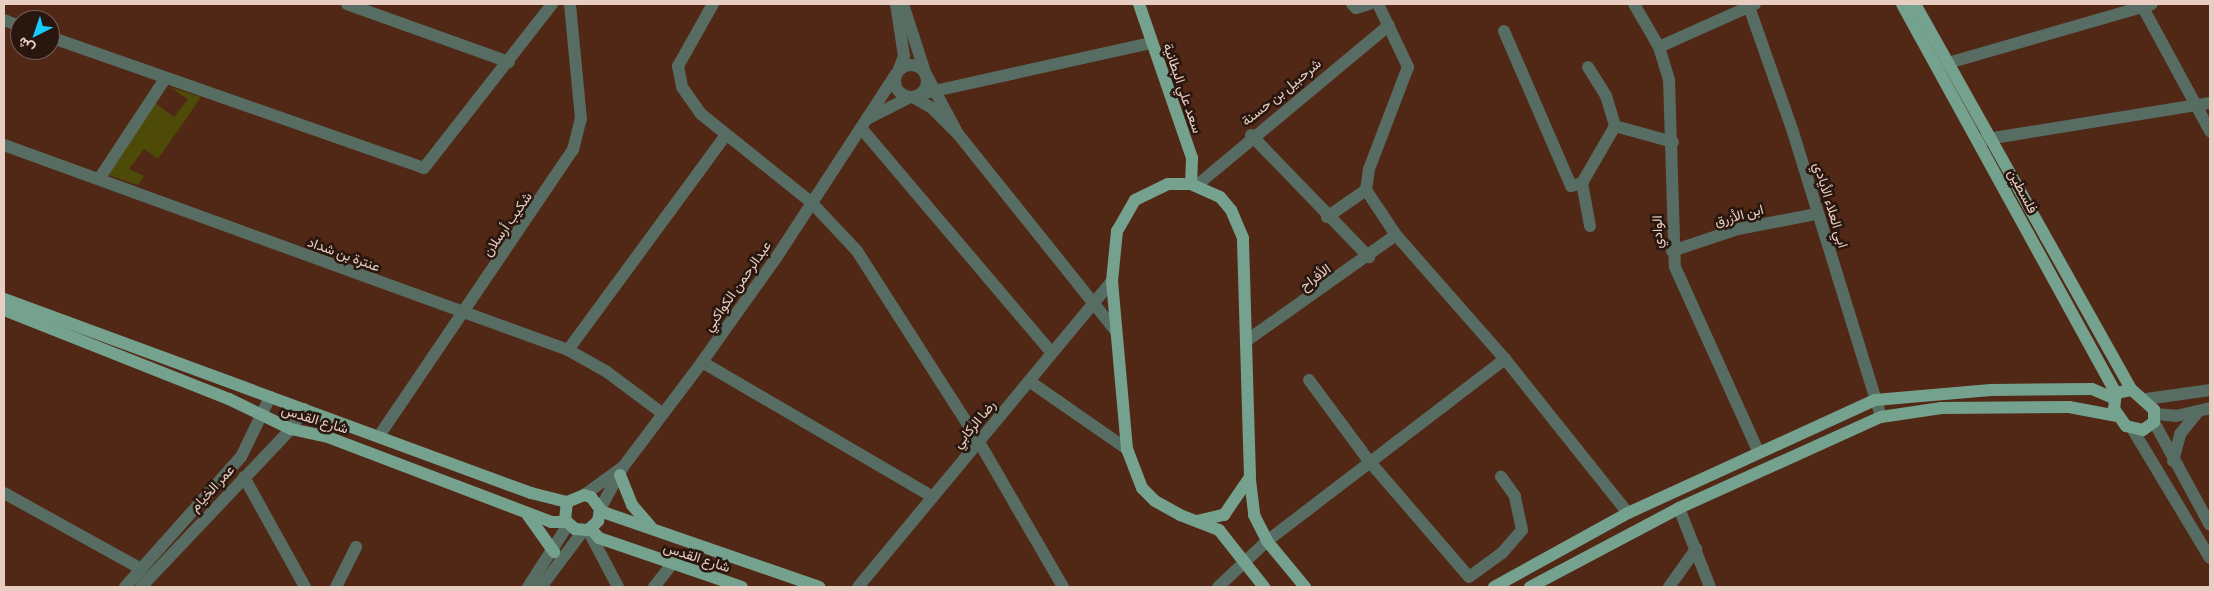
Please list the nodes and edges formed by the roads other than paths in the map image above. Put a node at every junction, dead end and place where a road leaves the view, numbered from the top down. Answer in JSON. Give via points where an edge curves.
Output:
{"nodes":[{"id":1,"x":347,"y":4,"type":"edge"},
{"id":2,"x":552,"y":4,"type":"edge"},
{"id":3,"x":570,"y":4,"type":"edge"},
{"id":4,"x":712,"y":4,"type":"edge"},
{"id":5,"x":896,"y":4,"type":"edge"},
{"id":6,"x":903,"y":4,"type":"edge"},
{"id":7,"x":1139,"y":4,"type":"edge"},
{"id":8,"x":1352,"y":4,"type":"edge"},
{"id":9,"x":1369,"y":4,"type":"edge"},
{"id":10,"x":1378,"y":4,"type":"edge"},
{"id":11,"x":1634,"y":4,"type":"edge"},
{"id":12,"x":2145,"y":4,"type":"edge"},
{"id":13,"x":1751,"y":5,"type":"edge"},
{"id":14,"x":1910,"y":6,"type":"edge"},
{"id":15,"x":1389,"y":25,"type":"junction"},
{"id":16,"x":1504,"y":30,"type":"dead end"},
{"id":17,"x":60,"y":41,"type":"edge"},
{"id":18,"x":1151,"y":43,"type":"junction"},
{"id":19,"x":1659,"y":47,"type":"junction"},
{"id":20,"x":509,"y":62,"type":"junction"},
{"id":21,"x":1948,"y":63,"type":"junction"},
{"id":22,"x":1588,"y":67,"type":"dead end"},
{"id":23,"x":898,"y":72,"type":"junction"},
{"id":24,"x":925,"y":73,"type":"junction"},
{"id":25,"x":165,"y":79,"type":"junction"},
{"id":26,"x":934,"y":89,"type":"junction"},
{"id":27,"x":915,"y":96,"type":"junction"},
{"id":28,"x":2210,"y":103,"type":"edge"},
{"id":29,"x":2197,"y":106,"type":"junction"},
{"id":30,"x":865,"y":123,"type":"junction"},
{"id":31,"x":1615,"y":126,"type":"junction"},
{"id":32,"x":2210,"y":131,"type":"edge"},
{"id":33,"x":958,"y":134,"type":"junction"},
{"id":34,"x":726,"y":135,"type":"junction"},
{"id":35,"x":1251,"y":136,"type":"junction"},
{"id":36,"x":1985,"y":139,"type":"junction"},
{"id":37,"x":1672,"y":142,"type":"junction"},
{"id":38,"x":4,"y":146,"type":"edge"},
{"id":39,"x":99,"y":179,"type":"junction"},
{"id":40,"x":1582,"y":183,"type":"junction"},
{"id":41,"x":1193,"y":185,"type":"junction"},
{"id":42,"x":1366,"y":190,"type":"junction"},
{"id":43,"x":812,"y":203,"type":"junction"},
{"id":44,"x":1816,"y":214,"type":"junction"},
{"id":45,"x":1327,"y":217,"type":"junction"},
{"id":46,"x":1590,"y":226,"type":"dead end"},
{"id":47,"x":1396,"y":235,"type":"junction"},
{"id":48,"x":1672,"y":251,"type":"junction"},
{"id":49,"x":1369,"y":257,"type":"junction"},
{"id":50,"x":1112,"y":281,"type":"junction"},
{"id":51,"x":4,"y":299,"type":"edge"},
{"id":52,"x":1092,"y":304,"type":"junction"},
{"id":53,"x":4,"y":310,"type":"edge"},
{"id":54,"x":462,"y":314,"type":"junction"},
{"id":55,"x":1116,"y":331,"type":"junction"},
{"id":56,"x":1249,"y":339,"type":"junction"},
{"id":57,"x":568,"y":350,"type":"junction"},
{"id":58,"x":1052,"y":353,"type":"junction"},
{"id":59,"x":1505,"y":359,"type":"junction"},
{"id":60,"x":702,"y":362,"type":"junction"},
{"id":61,"x":2102,"y":366,"type":"junction"},
{"id":62,"x":1309,"y":380,"type":"dead end"},
{"id":63,"x":1029,"y":381,"type":"junction"},
{"id":64,"x":2092,"y":389,"type":"junction"},
{"id":65,"x":2132,"y":390,"type":"junction"},
{"id":66,"x":2210,"y":390,"type":"edge"},
{"id":67,"x":2114,"y":395,"type":"junction"},
{"id":68,"x":270,"y":397,"type":"junction"},
{"id":69,"x":2146,"y":399,"type":"junction"},
{"id":70,"x":1875,"y":400,"type":"junction"},
{"id":71,"x":2210,"y":408,"type":"edge"},
{"id":72,"x":304,"y":409,"type":"junction"},
{"id":73,"x":2197,"y":412,"type":"junction"},
{"id":74,"x":662,"y":413,"type":"junction"},
{"id":75,"x":2117,"y":416,"type":"junction"},
{"id":76,"x":1881,"y":417,"type":"junction"},
{"id":77,"x":262,"y":418,"type":"junction"},
{"id":78,"x":2154,"y":418,"type":"junction"},
{"id":79,"x":291,"y":429,"type":"junction"},
{"id":80,"x":2133,"y":430,"type":"junction"},
{"id":81,"x":379,"y":436,"type":"junction"},
{"id":82,"x":979,"y":442,"type":"junction"},
{"id":83,"x":1127,"y":449,"type":"junction"},
{"id":84,"x":1758,"y":451,"type":"junction"},
{"id":85,"x":1369,"y":461,"type":"junction"},
{"id":86,"x":2173,"y":461,"type":"junction"},
{"id":87,"x":621,"y":471,"type":"junction"},
{"id":88,"x":244,"y":476,"type":"junction"},
{"id":89,"x":1250,"y":477,"type":"junction"},
{"id":90,"x":1502,"y":477,"type":"dead end"},
{"id":91,"x":4,"y":493,"type":"edge"},
{"id":92,"x":584,"y":495,"type":"junction"},
{"id":93,"x":931,"y":496,"type":"junction"},
{"id":94,"x":567,"y":502,"type":"junction"},
{"id":95,"x":1679,"y":508,"type":"junction"},
{"id":96,"x":600,"y":510,"type":"junction"},
{"id":97,"x":525,"y":512,"type":"junction"},
{"id":98,"x":1628,"y":513,"type":"junction"},
{"id":99,"x":1198,"y":521,"type":"junction"},
{"id":100,"x":567,"y":523,"type":"junction"},
{"id":101,"x":2210,"y":525,"type":"edge"},
{"id":102,"x":587,"y":530,"type":"junction"},
{"id":103,"x":653,"y":530,"type":"junction"},
{"id":104,"x":1267,"y":541,"type":"junction"},
{"id":105,"x":356,"y":547,"type":"dead end"},
{"id":106,"x":1696,"y":549,"type":"junction"},
{"id":107,"x":554,"y":552,"type":"junction"},
{"id":108,"x":2210,"y":558,"type":"edge"},
{"id":109,"x":1245,"y":559,"type":"junction"},
{"id":110,"x":671,"y":565,"type":"junction"},
{"id":111,"x":141,"y":569,"type":"junction"},
{"id":112,"x":125,"y":587,"type":"edge"},
{"id":113,"x":141,"y":587,"type":"edge"},
{"id":114,"x":305,"y":587,"type":"edge"},
{"id":115,"x":336,"y":587,"type":"edge"},
{"id":116,"x":528,"y":587,"type":"edge"},
{"id":117,"x":541,"y":587,"type":"edge"},
{"id":118,"x":618,"y":587,"type":"edge"},
{"id":119,"x":654,"y":587,"type":"edge"},
{"id":120,"x":742,"y":587,"type":"edge"},
{"id":121,"x":819,"y":587,"type":"edge"},
{"id":122,"x":858,"y":587,"type":"edge"},
{"id":123,"x":1064,"y":587,"type":"edge"},
{"id":124,"x":1218,"y":587,"type":"edge"},
{"id":125,"x":1264,"y":587,"type":"edge"},
{"id":126,"x":1306,"y":587,"type":"edge"},
{"id":127,"x":1494,"y":587,"type":"edge"},
{"id":128,"x":1530,"y":587,"type":"edge"},
{"id":129,"x":1669,"y":587,"type":"edge"},
{"id":130,"x":1710,"y":587,"type":"edge"}],
"edges":[{"from":1,"to":20,"type":"street"},
{"from":2,"to":20,"type":"street"},
{"from":3,"to":54,"type":"street","name":"شكيب أرسلان","via":[[581,119],[573,150]]},
{"from":4,"to":34,"type":"street","via":[[678,66],[682,87],[701,114]]},
{"from":5,"to":23,"type":"street","via":[[904,56]]},
{"from":6,"to":24,"type":"street"},
{"from":7,"to":18,"type":"main road","name":"سعد علي البطانية"},
{"from":8,"to":9,"type":"street","via":[[1356,8]]},
{"from":10,"to":15,"type":"street"},
{"from":11,"to":19,"type":"street","name":"الوادي"},
{"from":12,"to":21,"type":"street"},
{"from":12,"to":29,"type":"street"},
{"from":13,"to":19,"type":"street"},
{"from":13,"to":44,"type":"street","name":"ابي العلاء الأيادي"},
{"from":14,"to":21,"type":"main road","name":"فلسطين"},
{"from":14,"to":36,"type":"main road","name":"فلسطين"},
{"from":15,"to":35,"type":"street","name":"شرحبيل بن حسنة"},
{"from":15,"to":42,"type":"street","via":[[1408,67],[1370,169]]},
{"from":16,"to":40,"type":"street","via":[[1571,186]]},
{"from":17,"to":25,"type":"street"},
{"from":18,"to":26,"type":"street","name":"عبدالرحمن الكواكبي"},
{"from":18,"to":41,"type":"main road","name":"سعد علي البطانية","via":[[1192,158]]},
{"from":19,"to":37,"type":"street","name":"الوادي","via":[[1669,80]]},
{"from":20,"to":25,"type":"street","via":[[424,168]]},
{"from":21,"to":36,"type":"main road","name":"فلسطين"},
{"from":22,"to":31,"type":"street","via":[[1606,96]]},
{"from":23,"to":24,"type":"street","via":[[912,64]]},
{"from":23,"to":27,"type":"street","via":[[897,89]]},
{"from":23,"to":30,"type":"street","name":"عبدالرحمن الكواكبي"},
{"from":24,"to":26,"type":"street"},
{"from":24,"to":27,"type":"street","via":[[927,85]]},
{"from":25,"to":39,"type":"street"},
{"from":26,"to":27,"type":"street","name":"عبدالرحمن الكواكبي"},
{"from":26,"to":33,"type":"street"},
{"from":27,"to":30,"type":"street","name":"عبدالرحمن الكواكبي"},
{"from":27,"to":33,"type":"street"},
{"from":28,"to":29,"type":"street"},
{"from":29,"to":32,"type":"street"},
{"from":29,"to":36,"type":"street"},
{"from":30,"to":43,"type":"street","name":"عبدالرحمن الكواكبي"},
{"from":30,"to":58,"type":"street"},
{"from":31,"to":37,"type":"street"},
{"from":31,"to":40,"type":"street"},
{"from":33,"to":52,"type":"street"},
{"from":34,"to":43,"type":"street"},
{"from":34,"to":57,"type":"street"},
{"from":35,"to":41,"type":"street","name":"شرحبيل بن حسنة"},
{"from":35,"to":45,"type":"street"},
{"from":36,"to":61,"type":"main road","name":"فلسطين"},
{"from":36,"to":65,"type":"main road","name":"فلسطين"},
{"from":37,"to":48,"type":"street","name":"الوادي"},
{"from":38,"to":39,"type":"street","name":"عنترة بن شداد"},
{"from":39,"to":54,"type":"street","name":"عنترة بن شداد"},
{"from":40,"to":46,"type":"street"},
{"from":41,"to":50,"type":"main road","via":[[1168,184],[1135,200],[1117,231]]},
{"from":41,"to":56,"type":"main road","via":[[1220,197],[1240,226]]},
{"from":42,"to":45,"type":"street"},
{"from":42,"to":47,"type":"street"},
{"from":43,"to":60,"type":"street","name":"عبدالرحمن الكواكبي"},
{"from":43,"to":82,"type":"street","via":[[857,251]]},
{"from":44,"to":48,"type":"street","name":"ابن الأزرق","via":[[1738,229]]},
{"from":44,"to":70,"type":"street","name":"ابي العلاء الأيادي"},
{"from":45,"to":49,"type":"street"},
{"from":47,"to":49,"type":"street","name":"الأفراح"},
{"from":47,"to":59,"type":"street"},
{"from":48,"to":84,"type":"street","name":"الوادي","via":[[1680,282]]},
{"from":49,"to":56,"type":"street","name":"الأفراح"},
{"from":50,"to":52,"type":"street","name":"رضا الركابي"},
{"from":50,"to":55,"type":"main road"},
{"from":51,"to":68,"type":"main road"},
{"from":52,"to":55,"type":"street"},
{"from":52,"to":58,"type":"street","name":"رضا الركابي"},
{"from":53,"to":77,"type":"main road","name":"شارع القدس","via":[[229,399]]},
{"from":54,"to":57,"type":"street","name":"عنترة بن شداد"},
{"from":54,"to":81,"type":"street","name":"شكيب أرسلان"},
{"from":55,"to":83,"type":"main road"},
{"from":56,"to":89,"type":"main road"},
{"from":57,"to":74,"type":"street","name":"عنترة بن شداد","via":[[607,372]]},
{"from":58,"to":63,"type":"street","name":"رضا الركابي"},
{"from":59,"to":85,"type":"street"},
{"from":59,"to":98,"type":"street"},
{"from":60,"to":74,"type":"street","name":"عبدالرحمن الكواكبي"},
{"from":60,"to":93,"type":"street"},
{"from":61,"to":64,"type":"main road"},
{"from":61,"to":67,"type":"main road","name":"فلسطين"},
{"from":62,"to":85,"type":"street"},
{"from":63,"to":82,"type":"street","name":"رضا الركابي"},
{"from":63,"to":83,"type":"street"},
{"from":64,"to":67,"type":"main road"},
{"from":64,"to":70,"type":"main road","via":[[1991,390]]},
{"from":65,"to":67,"type":"main road"},
{"from":65,"to":69,"type":"main road"},
{"from":66,"to":69,"type":"street"},
{"from":67,"to":75,"type":"main road"},
{"from":68,"to":72,"type":"main road"},
{"from":68,"to":77,"type":"street","name":"عمر الخيام"},
{"from":69,"to":78,"type":"main road"},
{"from":70,"to":76,"type":"street","name":"ابي العلاء الأيادي"},
{"from":70,"to":84,"type":"main road"},
{"from":71,"to":73,"type":"street"},
{"from":72,"to":79,"type":"street","name":"عمر الخيام"},
{"from":72,"to":81,"type":"main road"},
{"from":73,"to":78,"type":"street"},
{"from":73,"to":86,"type":"street","via":[[2180,434]]},
{"from":74,"to":87,"type":"street","name":"عبدالرحمن الكواكبي"},
{"from":75,"to":76,"type":"main road","via":[[2069,407],[1941,408]]},
{"from":75,"to":80,"type":"main road"},
{"from":76,"to":95,"type":"main road"},
{"from":77,"to":79,"type":"main road","name":"شارع القدس"},
{"from":77,"to":111,"type":"street","name":"عمر الخيام","via":[[241,457]]},
{"from":78,"to":80,"type":"main road","via":[[2144,430]]},
{"from":78,"to":86,"type":"street"},
{"from":79,"to":88,"type":"street","name":"عمر الخيام"},
{"from":79,"to":97,"type":"main road","name":"شارع القدس","via":[[325,436]]},
{"from":80,"to":108,"type":"street"},
{"from":81,"to":94,"type":"main road","via":[[531,493]]},
{"from":82,"to":93,"type":"street","name":"رضا الركابي"},
{"from":82,"to":123,"type":"street"},
{"from":83,"to":99,"type":"main road","via":[[1142,488],[1155,501]]},
{"from":84,"to":98,"type":"main road"},
{"from":85,"to":90,"type":"street","via":[[1468,577],[1502,553],[1522,530],[1515,496]]},
{"from":85,"to":104,"type":"street"},
{"from":86,"to":101,"type":"street"},
{"from":87,"to":92,"type":"street"},
{"from":87,"to":96,"type":"street"},
{"from":87,"to":103,"type":"main road","via":[[632,505]]},
{"from":88,"to":113,"type":"street","name":"عمر الخيام"},
{"from":88,"to":114,"type":"street"},
{"from":89,"to":99,"type":"main road","via":[[1224,515]]},
{"from":89,"to":104,"type":"main road","via":[[1254,516]]},
{"from":91,"to":111,"type":"street"},
{"from":92,"to":94,"type":"main road"},
{"from":92,"to":96,"type":"main road"},
{"from":93,"to":122,"type":"street","name":"رضا الركابي"},
{"from":94,"to":100,"type":"main road"},
{"from":95,"to":106,"type":"street"},
{"from":95,"to":128,"type":"main road"},
{"from":96,"to":102,"type":"main road"},
{"from":96,"to":103,"type":"main road"},
{"from":97,"to":100,"type":"main road","name":"شارع القدس"},
{"from":97,"to":107,"type":"main road"},
{"from":98,"to":127,"type":"main road"},
{"from":99,"to":109,"type":"main road","via":[[1220,530]]},
{"from":100,"to":102,"type":"main road"},
{"from":100,"to":107,"type":"street"},
{"from":102,"to":110,"type":"main road","name":"شارع القدس"},
{"from":102,"to":117,"type":"street"},
{"from":102,"to":118,"type":"street"},
{"from":103,"to":121,"type":"main road"},
{"from":104,"to":109,"type":"street"},
{"from":104,"to":126,"type":"main road"},
{"from":105,"to":115,"type":"street"},
{"from":106,"to":129,"type":"street"},
{"from":106,"to":130,"type":"street"},
{"from":107,"to":116,"type":"street"},
{"from":109,"to":124,"type":"street"},
{"from":109,"to":125,"type":"main road"},
{"from":110,"to":119,"type":"street"},
{"from":110,"to":120,"type":"main road","name":"شارع القدس"},
{"from":111,"to":112,"type":"street","name":"عمر الخيام"}]}
